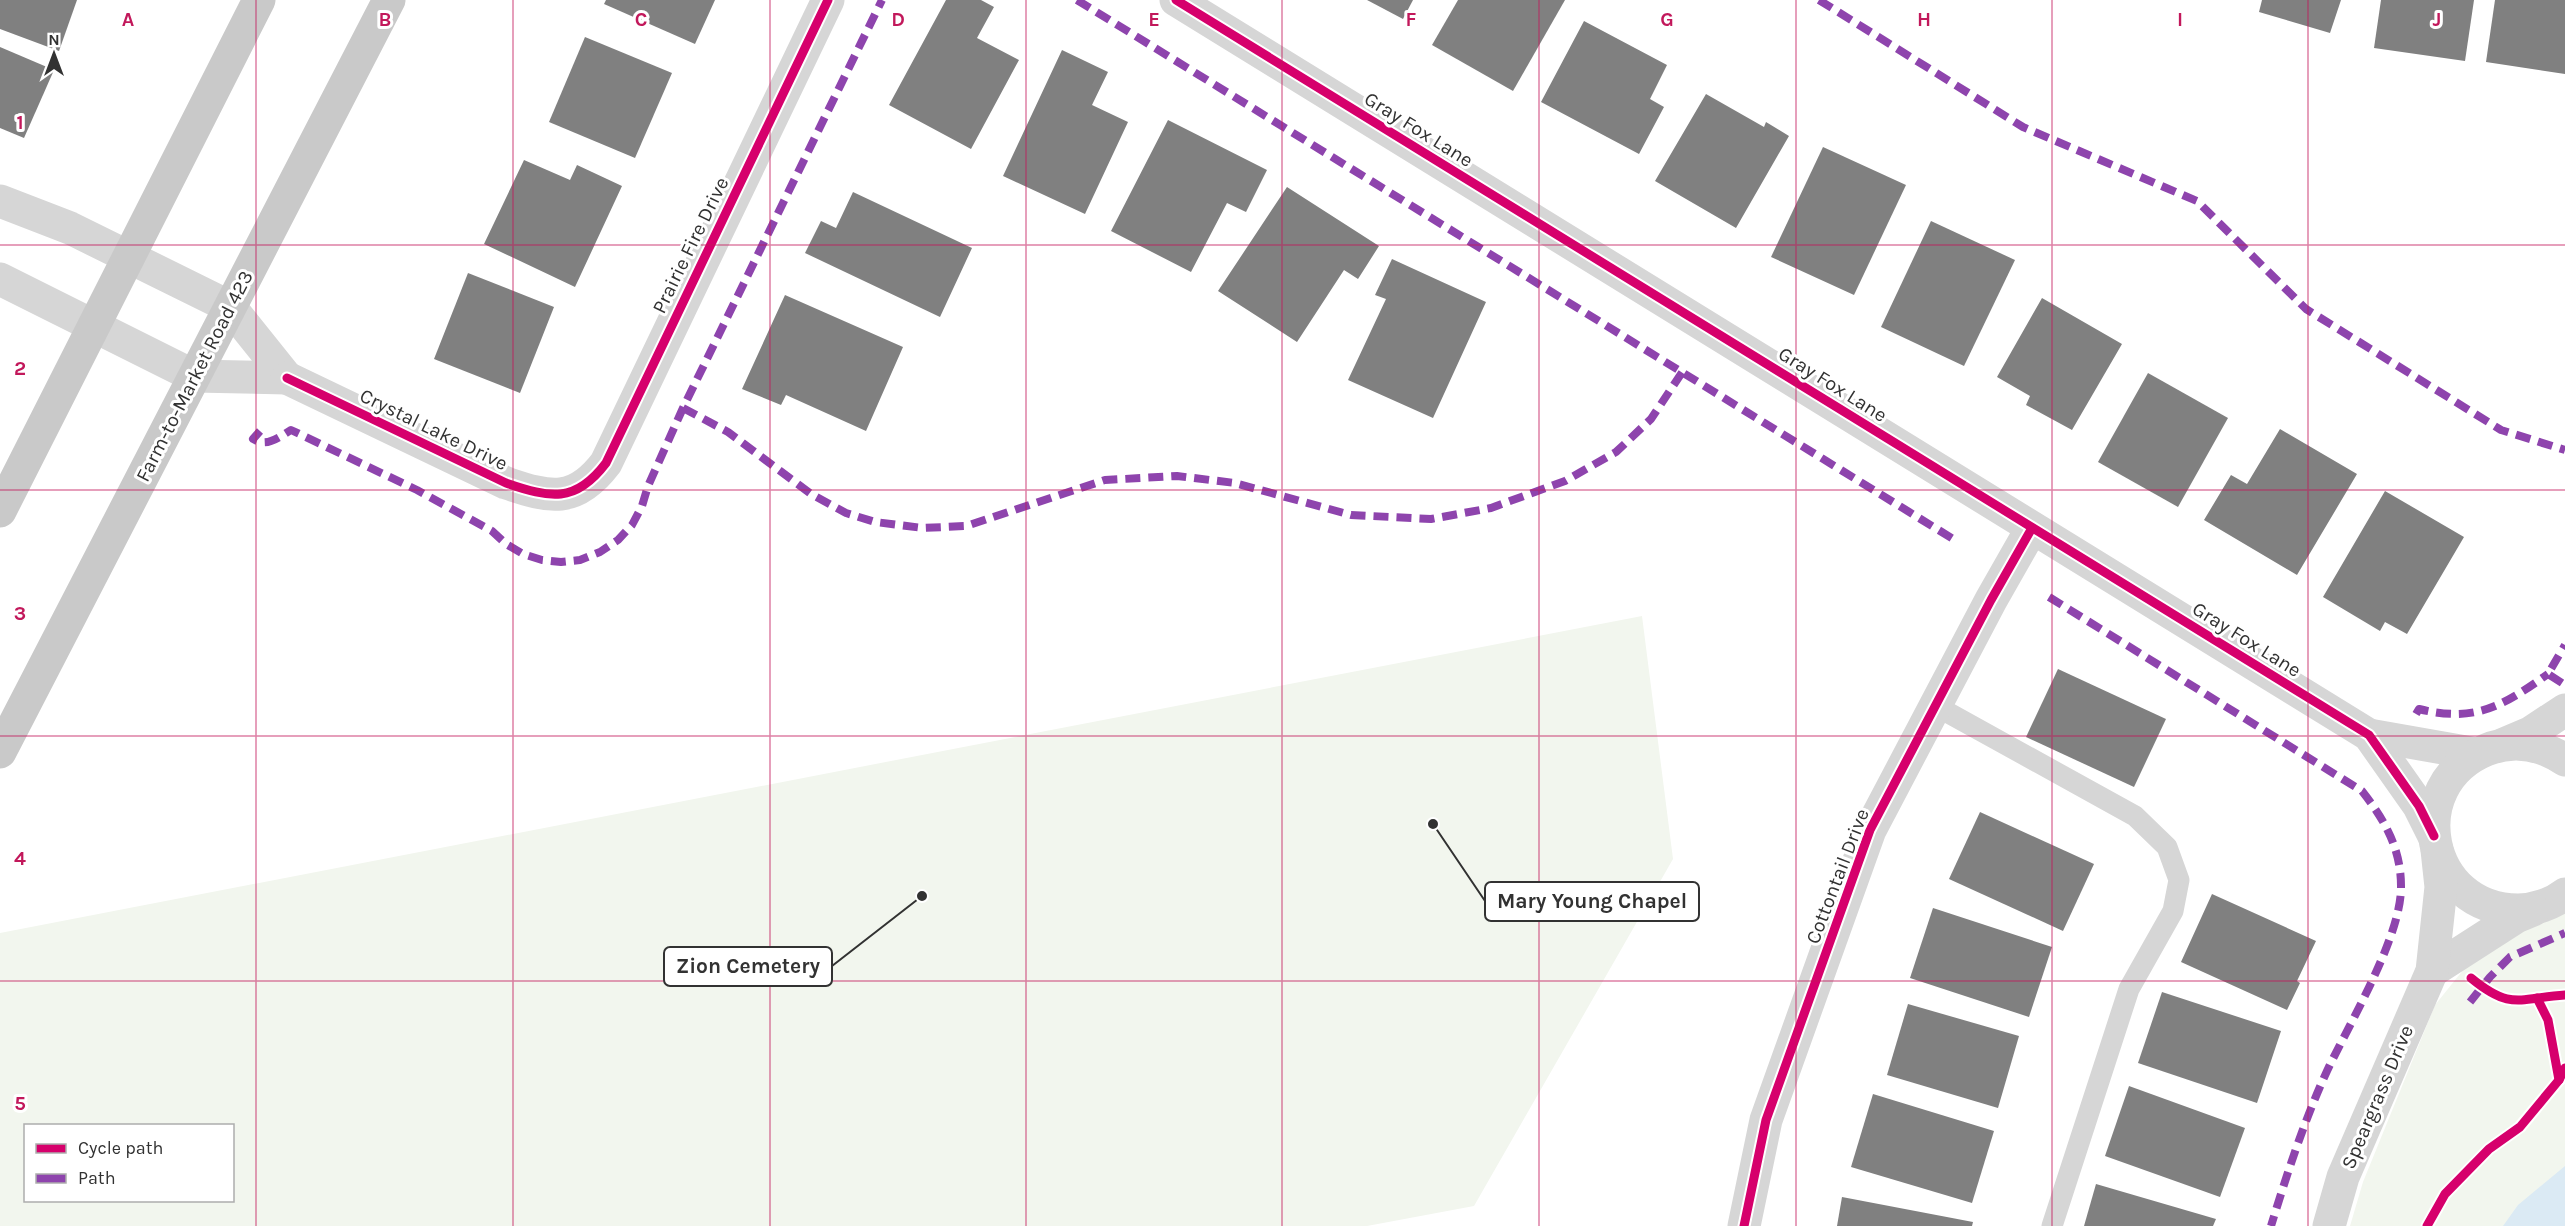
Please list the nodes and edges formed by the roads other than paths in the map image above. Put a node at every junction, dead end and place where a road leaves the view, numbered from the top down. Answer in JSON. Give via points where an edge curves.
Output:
{"nodes":[{"id":1,"x":260,"y":0,"type":"edge"},
{"id":2,"x":389,"y":0,"type":"edge"},
{"id":3,"x":828,"y":0,"type":"edge"},
{"id":4,"x":1176,"y":0,"type":"edge"},
{"id":5,"x":0,"y":201,"type":"edge"},
{"id":6,"x":131,"y":256,"type":"junction"},
{"id":7,"x":0,"y":279,"type":"edge"},
{"id":8,"x":230,"y":307,"type":"junction"},
{"id":9,"x":95,"y":325,"type":"junction"},
{"id":10,"x":194,"y":376,"type":"junction"},
{"id":11,"x":287,"y":378,"type":"junction"},
{"id":12,"x":570,"y":494,"type":"joint"},
{"id":13,"x":0,"y":511,"type":"edge"},
{"id":14,"x":2032,"y":528,"type":"junction"},
{"id":15,"x":1936,"y":706,"type":"junction"},
{"id":16,"x":2565,"y":710,"type":"edge"},
{"id":17,"x":2369,"y":735,"type":"junction"},
{"id":18,"x":2487,"y":750,"type":"junction"},
{"id":19,"x":0,"y":752,"type":"edge"},
{"id":20,"x":2565,"y":760,"type":"edge"},
{"id":21,"x":2435,"y":843,"type":"junction"},
{"id":22,"x":2554,"y":900,"type":"edge"},
{"id":23,"x":2432,"y":971,"type":"junction"},
{"id":24,"x":1744,"y":1226,"type":"edge"},
{"id":25,"x":2052,"y":1226,"type":"edge"},
{"id":26,"x":2329,"y":1226,"type":"edge"}],
"edges":[{"from":1,"to":6,"type":"main road"},
{"from":2,"to":8,"type":"main road","name":"Farm-to-Market Road 423"},
{"from":3,"to":12,"type":"street","name":"Prairie Fire Drive","via":[[606,463],[592,481]]},
{"from":4,"to":14,"type":"street","name":"Gray Fox Lane"},
{"from":5,"to":6,"type":"street","name":"Crystal Lake Drive"},
{"from":6,"to":8,"type":"street","name":"Crystal Lake Drive"},
{"from":6,"to":9,"type":"main road"},
{"from":7,"to":9,"type":"street","name":"Crystal Lake Drive"},
{"from":8,"to":10,"type":"main road","name":"Farm-to-Market Road 423"},
{"from":8,"to":11,"type":"street","name":"Crystal Lake Drive"},
{"from":9,"to":10,"type":"street","name":"Crystal Lake Drive"},
{"from":9,"to":13,"type":"main road"},
{"from":10,"to":11,"type":"street","name":"Crystal Lake Drive"},
{"from":10,"to":19,"type":"main road","name":"Farm-to-Market Road 423"},
{"from":11,"to":12,"type":"street","name":"Crystal Lake Drive","via":[[506,483],[539,494]]},
{"from":14,"to":15,"type":"street","name":"Cottontail Drive"},
{"from":14,"to":17,"type":"street","name":"Gray Fox Lane"},
{"from":15,"to":24,"type":"street","name":"Cottontail Drive","via":[[1870,830],[1767,1120]]},
{"from":15,"to":25,"type":"lane","via":[[2135,816],[2167,847],[2179,880],[2173,911],[2130,989]]},
{"from":16,"to":18,"type":"street","via":[[2530,734]]},
{"from":17,"to":18,"type":"street","name":"Gray Fox Lane"},
{"from":17,"to":21,"type":"street","name":"Gray Fox Lane","via":[[2419,806]]},
{"from":18,"to":20,"type":"street","name":"Gray Fox Lane","via":[[2532,745]]},
{"from":18,"to":21,"type":"street","via":[[2455,771],[2443,789],[2436,808]]},
{"from":21,"to":22,"type":"street","name":"Gray Fox Lane","via":[[2449,876],[2481,902],[2508,910]]},
{"from":21,"to":23,"type":"street","name":"Speargrass Drive","via":[[2440,887]]},
{"from":22,"to":23,"type":"street","via":[[2516,917]]},
{"from":23,"to":26,"type":"street","name":"Speargrass Drive","via":[[2343,1177]]}]}
